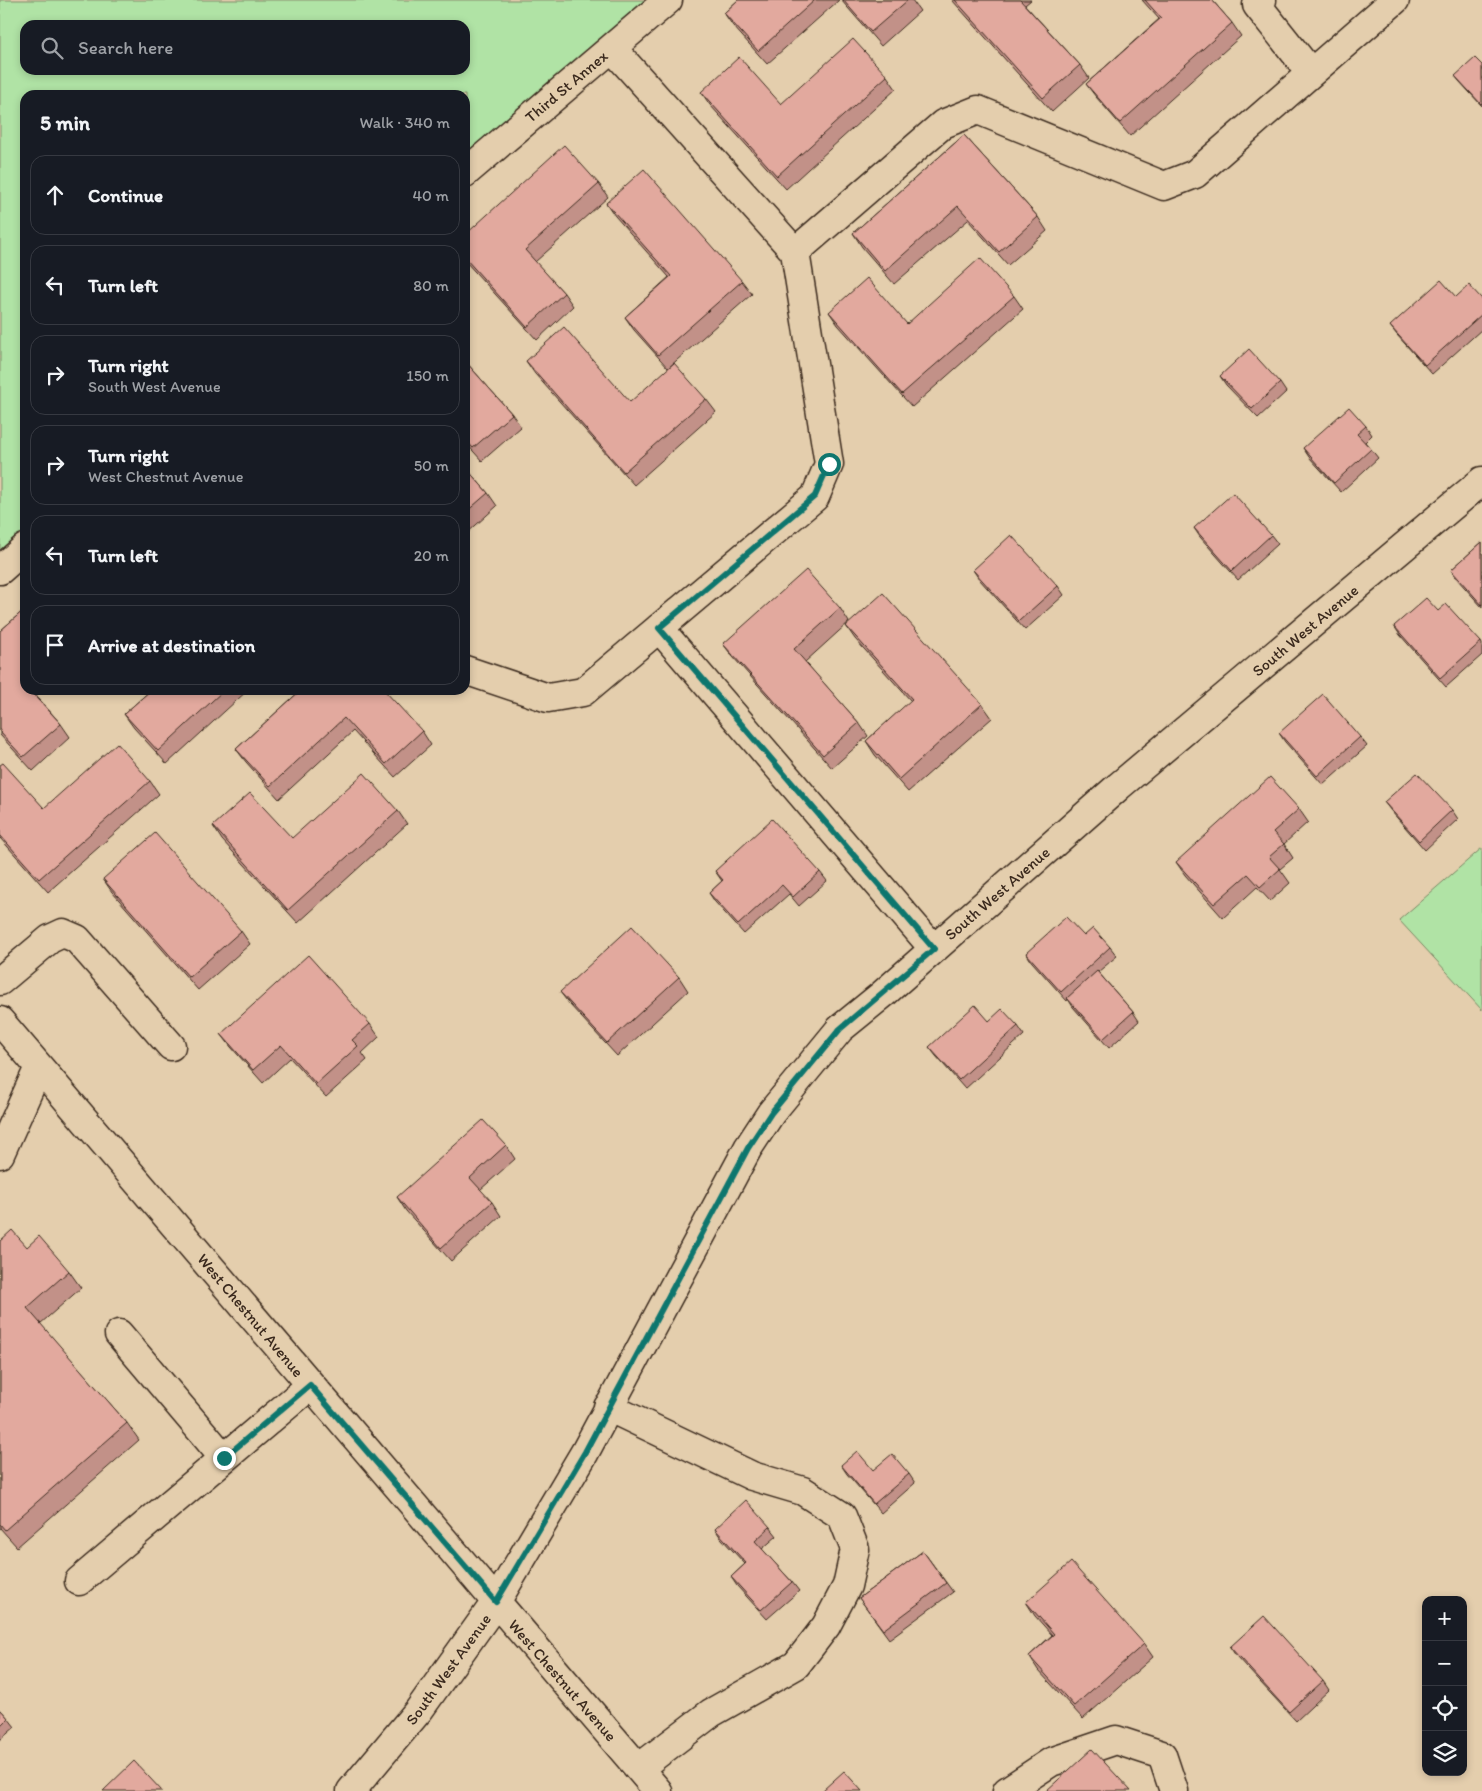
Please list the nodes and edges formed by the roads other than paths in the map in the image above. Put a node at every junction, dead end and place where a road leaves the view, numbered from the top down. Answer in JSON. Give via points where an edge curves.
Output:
{"nodes":[{"id":1,"x":668,"y":0,"type":"edge"},
{"id":2,"x":1262,"y":0,"type":"edge"},
{"id":3,"x":1395,"y":0,"type":"edge"},
{"id":4,"x":612,"y":48,"type":"junction"},
{"id":5,"x":1311,"y":73,"type":"junction"},
{"id":6,"x":470,"y":169,"type":"edge"},
{"id":7,"x":795,"y":252,"type":"junction"},
{"id":8,"x":1482,"y":481,"type":"edge"},
{"id":9,"x":20,"y":552,"type":"edge"},
{"id":10,"x":0,"y":570,"type":"edge"},
{"id":11,"x":659,"y":628,"type":"junction"},
{"id":12,"x":470,"y":672,"type":"edge"},
{"id":13,"x":934,"y":949,"type":"junction"},
{"id":14,"x":0,"y":981,"type":"edge"},
{"id":15,"x":0,"y":1021,"type":"edge"},
{"id":16,"x":171,"y":1046,"type":"dead end"},
{"id":17,"x":39,"y":1067,"type":"junction"},
{"id":18,"x":0,"y":1154,"type":"edge"},
{"id":19,"x":119,"y":1334,"type":"dead end"},
{"id":20,"x":310,"y":1385,"type":"junction"},
{"id":21,"x":608,"y":1407,"type":"junction"},
{"id":22,"x":224,"y":1458,"type":"junction"},
{"id":23,"x":79,"y":1581,"type":"dead end"},
{"id":24,"x":496,"y":1602,"type":"junction"},
{"id":25,"x":638,"y":1768,"type":"junction"},
{"id":26,"x":350,"y":1791,"type":"edge"},
{"id":27,"x":658,"y":1791,"type":"edge"},
{"id":28,"x":1007,"y":1791,"type":"edge"},
{"id":29,"x":1174,"y":1791,"type":"edge"}],
"edges":[{"from":1,"to":4,"type":"street","name":"Third St Annex"},
{"from":2,"to":5,"type":"street","via":[[1257,5]]},
{"from":3,"to":5,"type":"street"},
{"from":4,"to":6,"type":"street","name":"Third St Annex"},
{"from":4,"to":7,"type":"street"},
{"from":5,"to":7,"type":"street","via":[[1194,174],[1164,186],[978,110],[944,124]]},
{"from":7,"to":11,"type":"street","via":[[829,464],[815,496]]},
{"from":8,"to":13,"type":"street","name":"South West Avenue","via":[[1118,786]]},
{"from":9,"to":10,"type":"street"},
{"from":11,"to":12,"type":"street","via":[[583,692],[548,698]]},
{"from":11,"to":13,"type":"street"},
{"from":13,"to":21,"type":"street","name":"South West Avenue","via":[[840,1029],[771,1113],[748,1148]]},
{"from":14,"to":16,"type":"street","via":[[50,938],[63,934],[70,936],[77,939]]},
{"from":15,"to":17,"type":"street","name":"West Chestnut Avenue"},
{"from":17,"to":18,"type":"street"},
{"from":17,"to":20,"type":"street","name":"West Chestnut Avenue"},
{"from":19,"to":22,"type":"street"},
{"from":20,"to":22,"type":"street"},
{"from":20,"to":24,"type":"street","name":"West Chestnut Avenue"},
{"from":21,"to":24,"type":"street","name":"South West Avenue"},
{"from":21,"to":25,"type":"street","via":[[752,1476],[803,1490],[842,1516],[855,1549],[847,1586],[826,1626],[796,1665],[712,1713]]},
{"from":22,"to":23,"type":"street"},
{"from":24,"to":25,"type":"street","name":"West Chestnut Avenue"},
{"from":24,"to":26,"type":"street","name":"South West Avenue","via":[[419,1710]]},
{"from":25,"to":27,"type":"street","name":"West Chestnut Avenue"},
{"from":28,"to":29,"type":"street","via":[[1051,1762],[1116,1740],[1162,1755]]}]}
